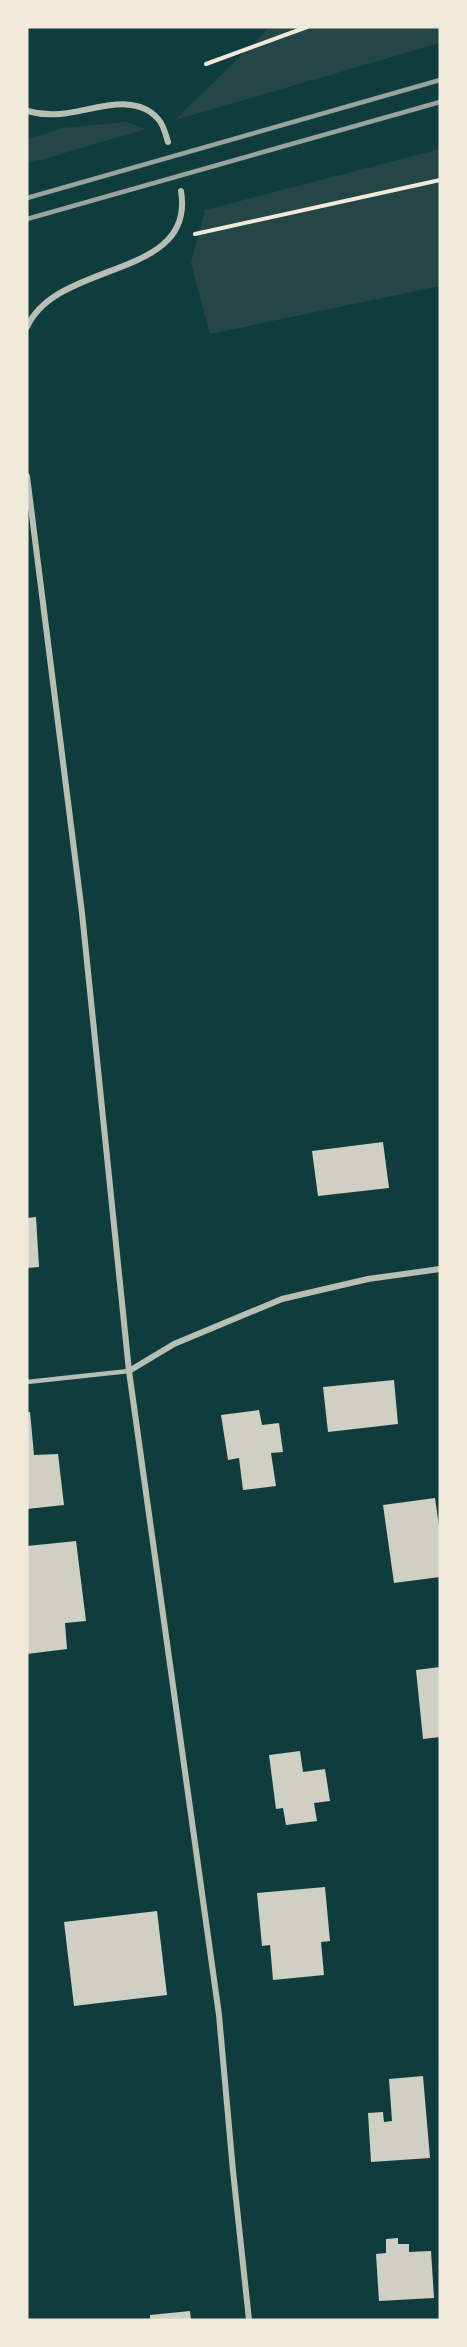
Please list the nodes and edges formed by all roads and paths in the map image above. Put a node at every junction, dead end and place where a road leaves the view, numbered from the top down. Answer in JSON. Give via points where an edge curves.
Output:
{"nodes":[{"id":1,"x":307,"y":27,"type":"edge"},
{"id":2,"x":206,"y":64,"type":"dead end"},
{"id":3,"x":27,"y":111,"type":"edge"},
{"id":4,"x":168,"y":142,"type":"dead end"},
{"id":5,"x":440,"y":180,"type":"edge"},
{"id":6,"x":181,"y":191,"type":"dead end"},
{"id":7,"x":170,"y":240,"type":"junction"},
{"id":8,"x":27,"y":327,"type":"edge"},
{"id":9,"x":27,"y":476,"type":"edge"},
{"id":10,"x":440,"y":1269,"type":"edge"},
{"id":11,"x":129,"y":1371,"type":"junction"},
{"id":12,"x":27,"y":1382,"type":"edge"},
{"id":13,"x":249,"y":2320,"type":"edge"}],
"edges":[{"from":1,"to":2,"type":"path"},
{"from":3,"to":4,"type":"street","via":[[61,114],[125,104],[160,121]]},
{"from":5,"to":7,"type":"path"},
{"from":6,"to":7,"type":"street","via":[[183,213]]},
{"from":7,"to":8,"type":"street","via":[[154,254],[69,287],[33,313]]},
{"from":9,"to":11,"type":"street","via":[[82,913]]},
{"from":10,"to":11,"type":"street","via":[[368,1279],[282,1299],[174,1344]]},
{"from":11,"to":12,"type":"lane"},
{"from":11,"to":13,"type":"street","via":[[219,2015]]}]}
